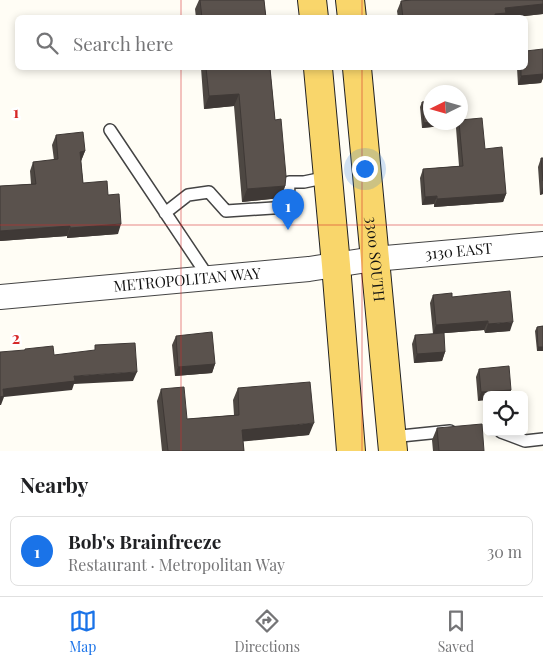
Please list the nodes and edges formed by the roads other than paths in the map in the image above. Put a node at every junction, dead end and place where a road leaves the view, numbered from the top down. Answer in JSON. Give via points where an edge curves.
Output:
{"nodes":[{"id":1,"x":312,"y":0,"type":"edge"},
{"id":2,"x":350,"y":0,"type":"edge"},
{"id":3,"x":314,"y":15,"type":"edge"},
{"id":4,"x":352,"y":15,"type":"edge"},
{"id":5,"x":318,"y":70,"type":"edge"},
{"id":6,"x":357,"y":70,"type":"edge"},
{"id":7,"x":110,"y":130,"type":"dead end"},
{"id":8,"x":328,"y":177,"type":"junction"},
{"id":9,"x":165,"y":213,"type":"junction"},
{"id":10,"x":543,"y":244,"type":"edge"},
{"id":11,"x":374,"y":259,"type":"junction"},
{"id":12,"x":336,"y":265,"type":"junction"},
{"id":13,"x":209,"y":278,"type":"junction"},
{"id":14,"x":0,"y":297,"type":"edge"},
{"id":15,"x":458,"y":430,"type":"edge"},
{"id":16,"x":512,"y":436,"type":"edge"},
{"id":17,"x":543,"y":439,"type":"edge"},
{"id":18,"x":392,"y":444,"type":"edge"},
{"id":19,"x":351,"y":451,"type":"edge"}],
"edges":[{"from":1,"to":3,"type":"main road"},
{"from":2,"to":4,"type":"main road"},
{"from":5,"to":8,"type":"main road"},
{"from":6,"to":11,"type":"main road","name":"3300 SOUTH"},
{"from":7,"to":9,"type":"lane"},
{"from":8,"to":9,"type":"lane","via":[[289,182],[288,207],[226,211],[209,192],[188,195]]},
{"from":8,"to":12,"type":"main road"},
{"from":9,"to":13,"type":"lane"},
{"from":10,"to":11,"type":"street","name":"3130 EAST"},
{"from":11,"to":12,"type":"street","name":"METROPOLITAN WAY"},
{"from":11,"to":18,"type":"main road","name":"3300 SOUTH"},
{"from":12,"to":13,"type":"street","name":"METROPOLITAN WAY"},
{"from":12,"to":19,"type":"main road"},
{"from":13,"to":14,"type":"street","name":"METROPOLITAN WAY"},
{"from":15,"to":18,"type":"lane"},
{"from":16,"to":17,"type":"lane","via":[[525,441]]}]}
